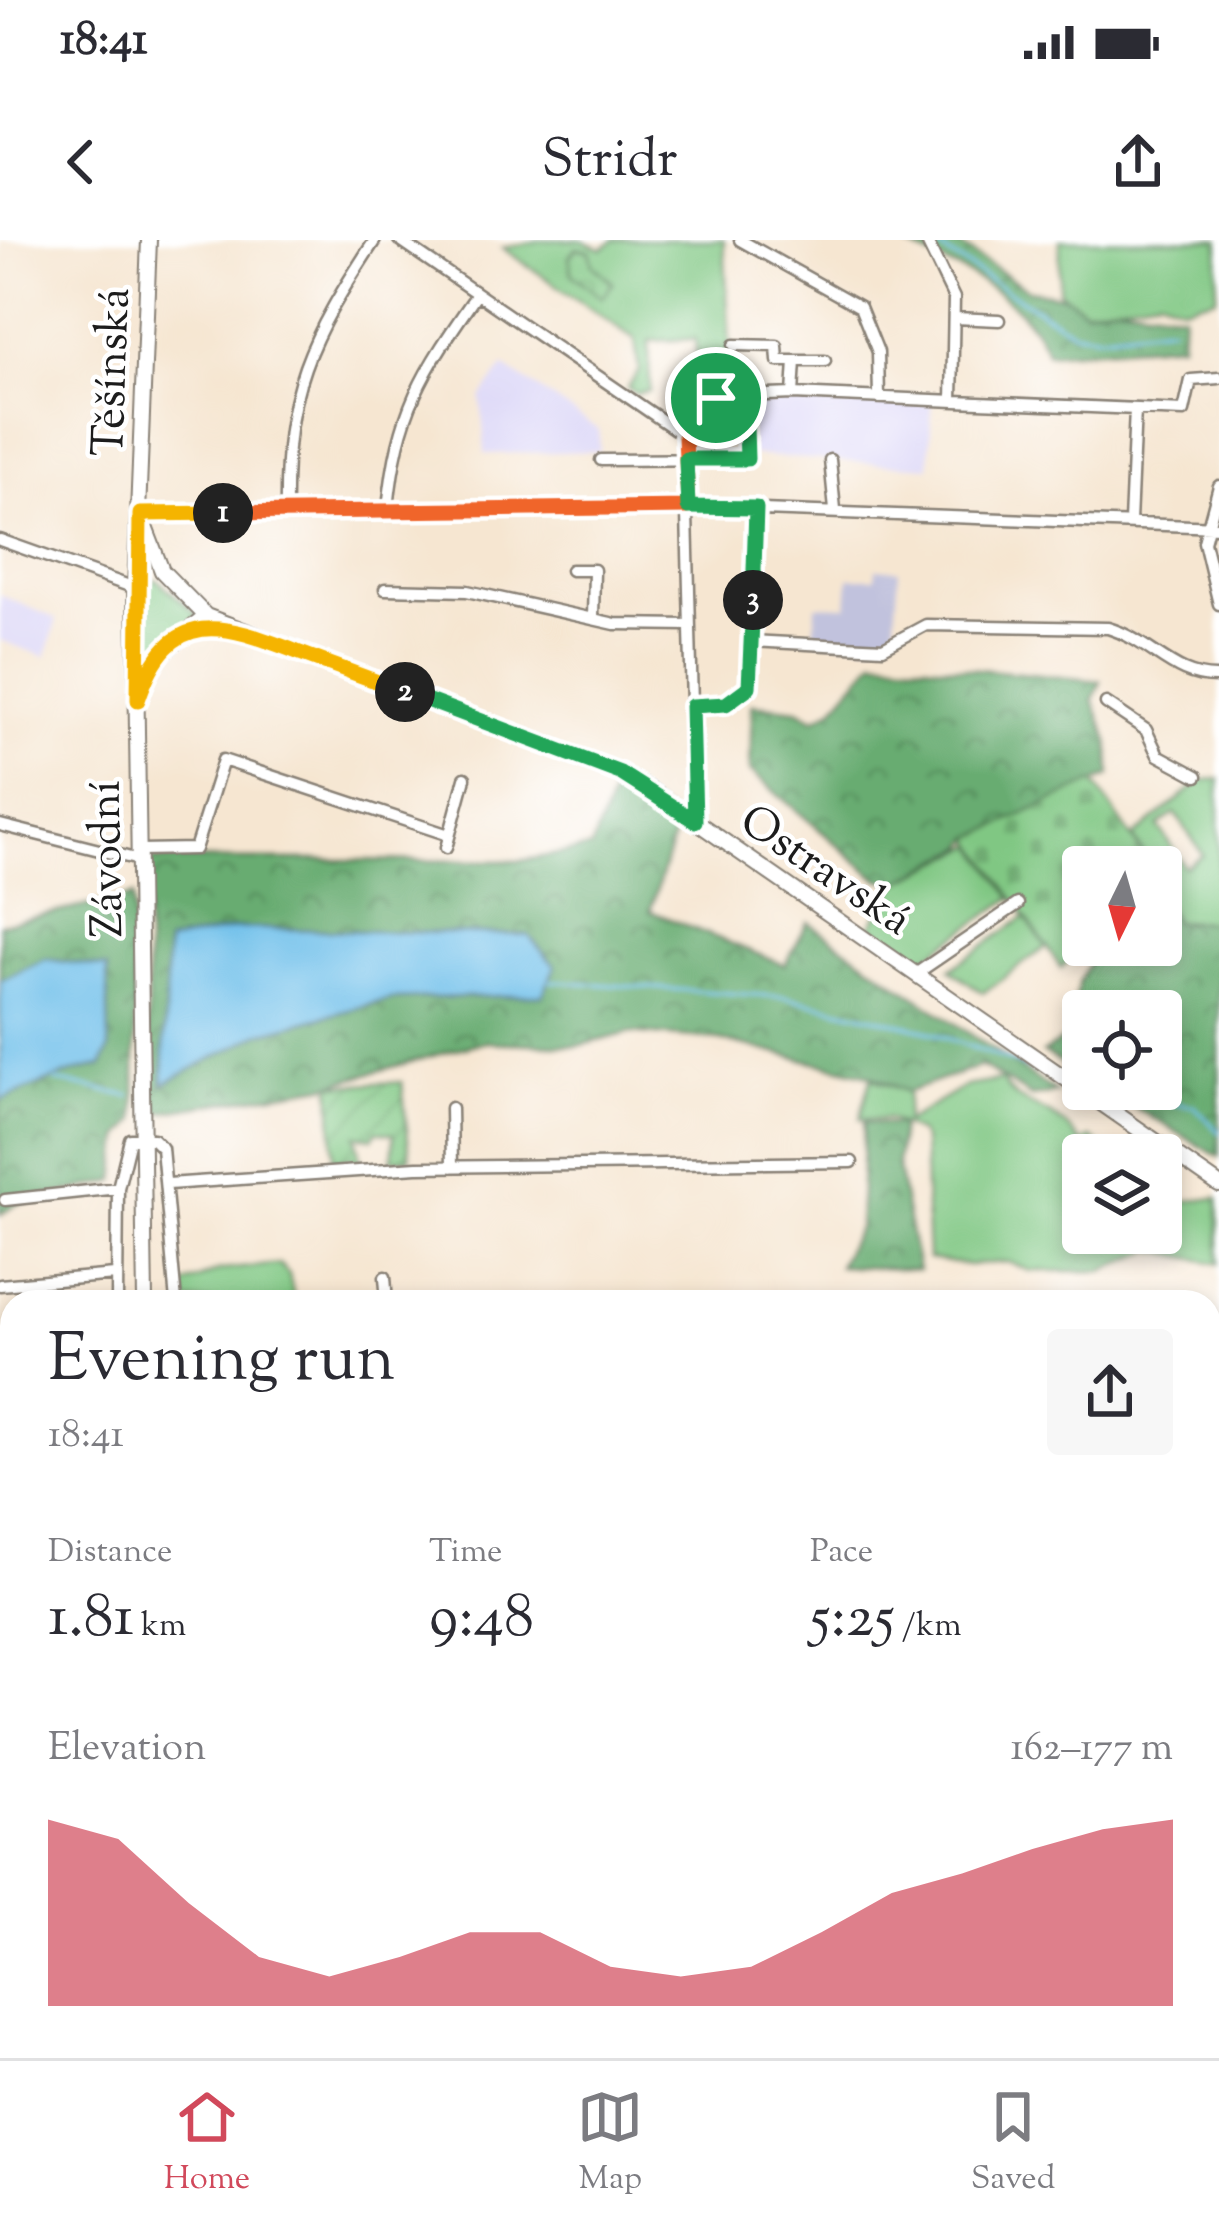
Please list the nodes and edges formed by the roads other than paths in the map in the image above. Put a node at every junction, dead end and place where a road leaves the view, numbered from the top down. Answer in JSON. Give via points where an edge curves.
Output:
{"nodes":[{"id":1,"x":149,"y":240,"type":"edge"},
{"id":2,"x":375,"y":240,"type":"edge"},
{"id":3,"x":399,"y":240,"type":"edge"},
{"id":4,"x":740,"y":240,"type":"edge"},
{"id":5,"x":926,"y":240,"type":"edge"},
{"id":6,"x":477,"y":294,"type":"junction"},
{"id":7,"x":955,"y":318,"type":"junction"},
{"id":8,"x":999,"y":320,"type":"dead end"},
{"id":9,"x":734,"y":345,"type":"dead end"},
{"id":10,"x":794,"y":361,"type":"junction"},
{"id":11,"x":825,"y":361,"type":"dead end"},
{"id":12,"x":1219,"y":378,"type":"edge"},
{"id":13,"x":793,"y":394,"type":"junction"},
{"id":14,"x":745,"y":396,"type":"junction"},
{"id":15,"x":879,"y":398,"type":"junction"},
{"id":16,"x":952,"y":401,"type":"junction"},
{"id":17,"x":1135,"y":409,"type":"junction"},
{"id":18,"x":685,"y":436,"type":"junction"},
{"id":19,"x":686,"y":459,"type":"junction"},
{"id":20,"x":601,"y":460,"type":"dead end"},
{"id":21,"x":830,"y":460,"type":"dead end"},
{"id":22,"x":1219,"y":486,"type":"edge"},
{"id":23,"x":688,"y":507,"type":"junction"},
{"id":24,"x":756,"y":508,"type":"junction"},
{"id":25,"x":388,"y":509,"type":"junction"},
{"id":26,"x":836,"y":510,"type":"junction"},
{"id":27,"x":286,"y":512,"type":"junction"},
{"id":28,"x":140,"y":514,"type":"junction"},
{"id":29,"x":1130,"y":522,"type":"junction"},
{"id":30,"x":1212,"y":526,"type":"edge"},
{"id":31,"x":0,"y":540,"type":"edge"},
{"id":32,"x":572,"y":570,"type":"dead end"},
{"id":33,"x":162,"y":571,"type":"junction"},
{"id":34,"x":135,"y":583,"type":"junction"},
{"id":35,"x":385,"y":590,"type":"dead end"},
{"id":36,"x":1218,"y":596,"type":"edge"},
{"id":37,"x":206,"y":616,"type":"junction"},
{"id":38,"x":593,"y":619,"type":"junction"},
{"id":39,"x":690,"y":626,"type":"junction"},
{"id":40,"x":230,"y":627,"type":"junction"},
{"id":41,"x":191,"y":632,"type":"junction"},
{"id":42,"x":752,"y":641,"type":"junction"},
{"id":43,"x":137,"y":646,"type":"junction"},
{"id":44,"x":156,"y":659,"type":"junction"},
{"id":45,"x":1219,"y":677,"type":"edge"},
{"id":46,"x":138,"y":700,"type":"junction"},
{"id":47,"x":1106,"y":704,"type":"dead end"},
{"id":48,"x":692,"y":706,"type":"junction"},
{"id":49,"x":1198,"y":776,"type":"dead end"},
{"id":50,"x":465,"y":778,"type":"dead end"},
{"id":51,"x":695,"y":821,"type":"junction"},
{"id":52,"x":0,"y":825,"type":"edge"},
{"id":53,"x":140,"y":855,"type":"junction"},
{"id":54,"x":1018,"y":904,"type":"dead end"},
{"id":55,"x":917,"y":973,"type":"junction"},
{"id":56,"x":452,"y":1108,"type":"dead end"},
{"id":57,"x":143,"y":1138,"type":"junction"},
{"id":58,"x":852,"y":1162,"type":"dead end"},
{"id":59,"x":452,"y":1167,"type":"junction"},
{"id":60,"x":168,"y":1184,"type":"junction"},
{"id":61,"x":1219,"y":1186,"type":"edge"},
{"id":62,"x":118,"y":1188,"type":"junction"},
{"id":63,"x":5,"y":1200,"type":"dead end"},
{"id":64,"x":115,"y":1275,"type":"junction"},
{"id":65,"x":385,"y":1277,"type":"dead end"},
{"id":66,"x":0,"y":1285,"type":"edge"},
{"id":67,"x":116,"y":1290,"type":"edge"},
{"id":68,"x":146,"y":1290,"type":"edge"},
{"id":69,"x":175,"y":1290,"type":"edge"},
{"id":70,"x":386,"y":1290,"type":"edge"}],
"edges":[{"from":1,"to":28,"type":"main road","name":"Těšínská"},
{"from":2,"to":27,"type":"street","via":[[322,321],[298,379]]},
{"from":3,"to":6,"type":"street"},
{"from":4,"to":15,"type":"street","via":[[860,307],[878,352]]},
{"from":5,"to":7,"type":"street","via":[[954,298]]},
{"from":6,"to":18,"type":"street"},
{"from":6,"to":25,"type":"street","via":[[407,406]]},
{"from":7,"to":8,"type":"street"},
{"from":7,"to":16,"type":"street"},
{"from":9,"to":10,"type":"street","via":[[777,346],[778,361]]},
{"from":10,"to":11,"type":"street"},
{"from":10,"to":13,"type":"street"},
{"from":12,"to":17,"type":"street","via":[[1191,380],[1184,411]]},
{"from":13,"to":14,"type":"street"},
{"from":13,"to":15,"type":"street"},
{"from":14,"to":18,"type":"street","via":[[715,399]]},
{"from":14,"to":19,"type":"street","via":[[747,459]]},
{"from":15,"to":16,"type":"street"},
{"from":16,"to":17,"type":"street"},
{"from":17,"to":29,"type":"street"},
{"from":18,"to":19,"type":"street"},
{"from":19,"to":20,"type":"street"},
{"from":19,"to":23,"type":"street"},
{"from":21,"to":26,"type":"street"},
{"from":22,"to":30,"type":"street"},
{"from":23,"to":24,"type":"street"},
{"from":23,"to":25,"type":"street"},
{"from":23,"to":39,"type":"street"},
{"from":24,"to":26,"type":"street"},
{"from":24,"to":42,"type":"street"},
{"from":25,"to":27,"type":"street"},
{"from":26,"to":29,"type":"street"},
{"from":27,"to":28,"type":"street"},
{"from":28,"to":33,"type":"main road","name":"Ostravská"},
{"from":28,"to":34,"type":"main road","name":"Těšínská"},
{"from":29,"to":30,"type":"street"},
{"from":30,"to":36,"type":"street","via":[[1204,542]]},
{"from":31,"to":34,"type":"street"},
{"from":32,"to":38,"type":"street","via":[[594,571]]},
{"from":33,"to":34,"type":"main road"},
{"from":33,"to":37,"type":"main road","name":"Ostravská"},
{"from":34,"to":43,"type":"main road","name":"Závodní"},
{"from":35,"to":38,"type":"street","via":[[467,591]]},
{"from":37,"to":40,"type":"main road","name":"Ostravská"},
{"from":37,"to":41,"type":"main road"},
{"from":38,"to":39,"type":"street"},
{"from":39,"to":48,"type":"street"},
{"from":40,"to":41,"type":"main road"},
{"from":40,"to":51,"type":"main road","name":"Ostravská","via":[[620,773]]},
{"from":41,"to":44,"type":"main road"},
{"from":42,"to":45,"type":"street","via":[[883,648],[926,625],[1108,628],[1133,635],[1192,678]]},
{"from":42,"to":48,"type":"street","via":[[741,698]]},
{"from":43,"to":44,"type":"main road"},
{"from":43,"to":46,"type":"main road","name":"Závodní"},
{"from":44,"to":46,"type":"main road"},
{"from":46,"to":53,"type":"main road","name":"Závodní"},
{"from":47,"to":49,"type":"street","via":[[1146,730],[1157,755]]},
{"from":48,"to":51,"type":"street"},
{"from":50,"to":53,"type":"street","via":[[448,842],[223,760],[195,849]]},
{"from":51,"to":55,"type":"main road","name":"Ostravská"},
{"from":52,"to":53,"type":"street"},
{"from":53,"to":57,"type":"main road","name":"Závodní"},
{"from":54,"to":55,"type":"street"},
{"from":55,"to":61,"type":"main road","name":"Ostravská"},
{"from":56,"to":59,"type":"street"},
{"from":57,"to":60,"type":"street","name":"Závodní","via":[[162,1148]]},
{"from":57,"to":62,"type":"street","name":"Závodní","via":[[130,1138]]},
{"from":57,"to":68,"type":"main road","name":"Závodní"},
{"from":58,"to":59,"type":"street"},
{"from":59,"to":60,"type":"street"},
{"from":60,"to":69,"type":"street","name":"Závodní"},
{"from":62,"to":63,"type":"street"},
{"from":62,"to":64,"type":"street","name":"Závodní"},
{"from":64,"to":66,"type":"street"},
{"from":64,"to":67,"type":"street","name":"Závodní"},
{"from":65,"to":70,"type":"street"}]}
